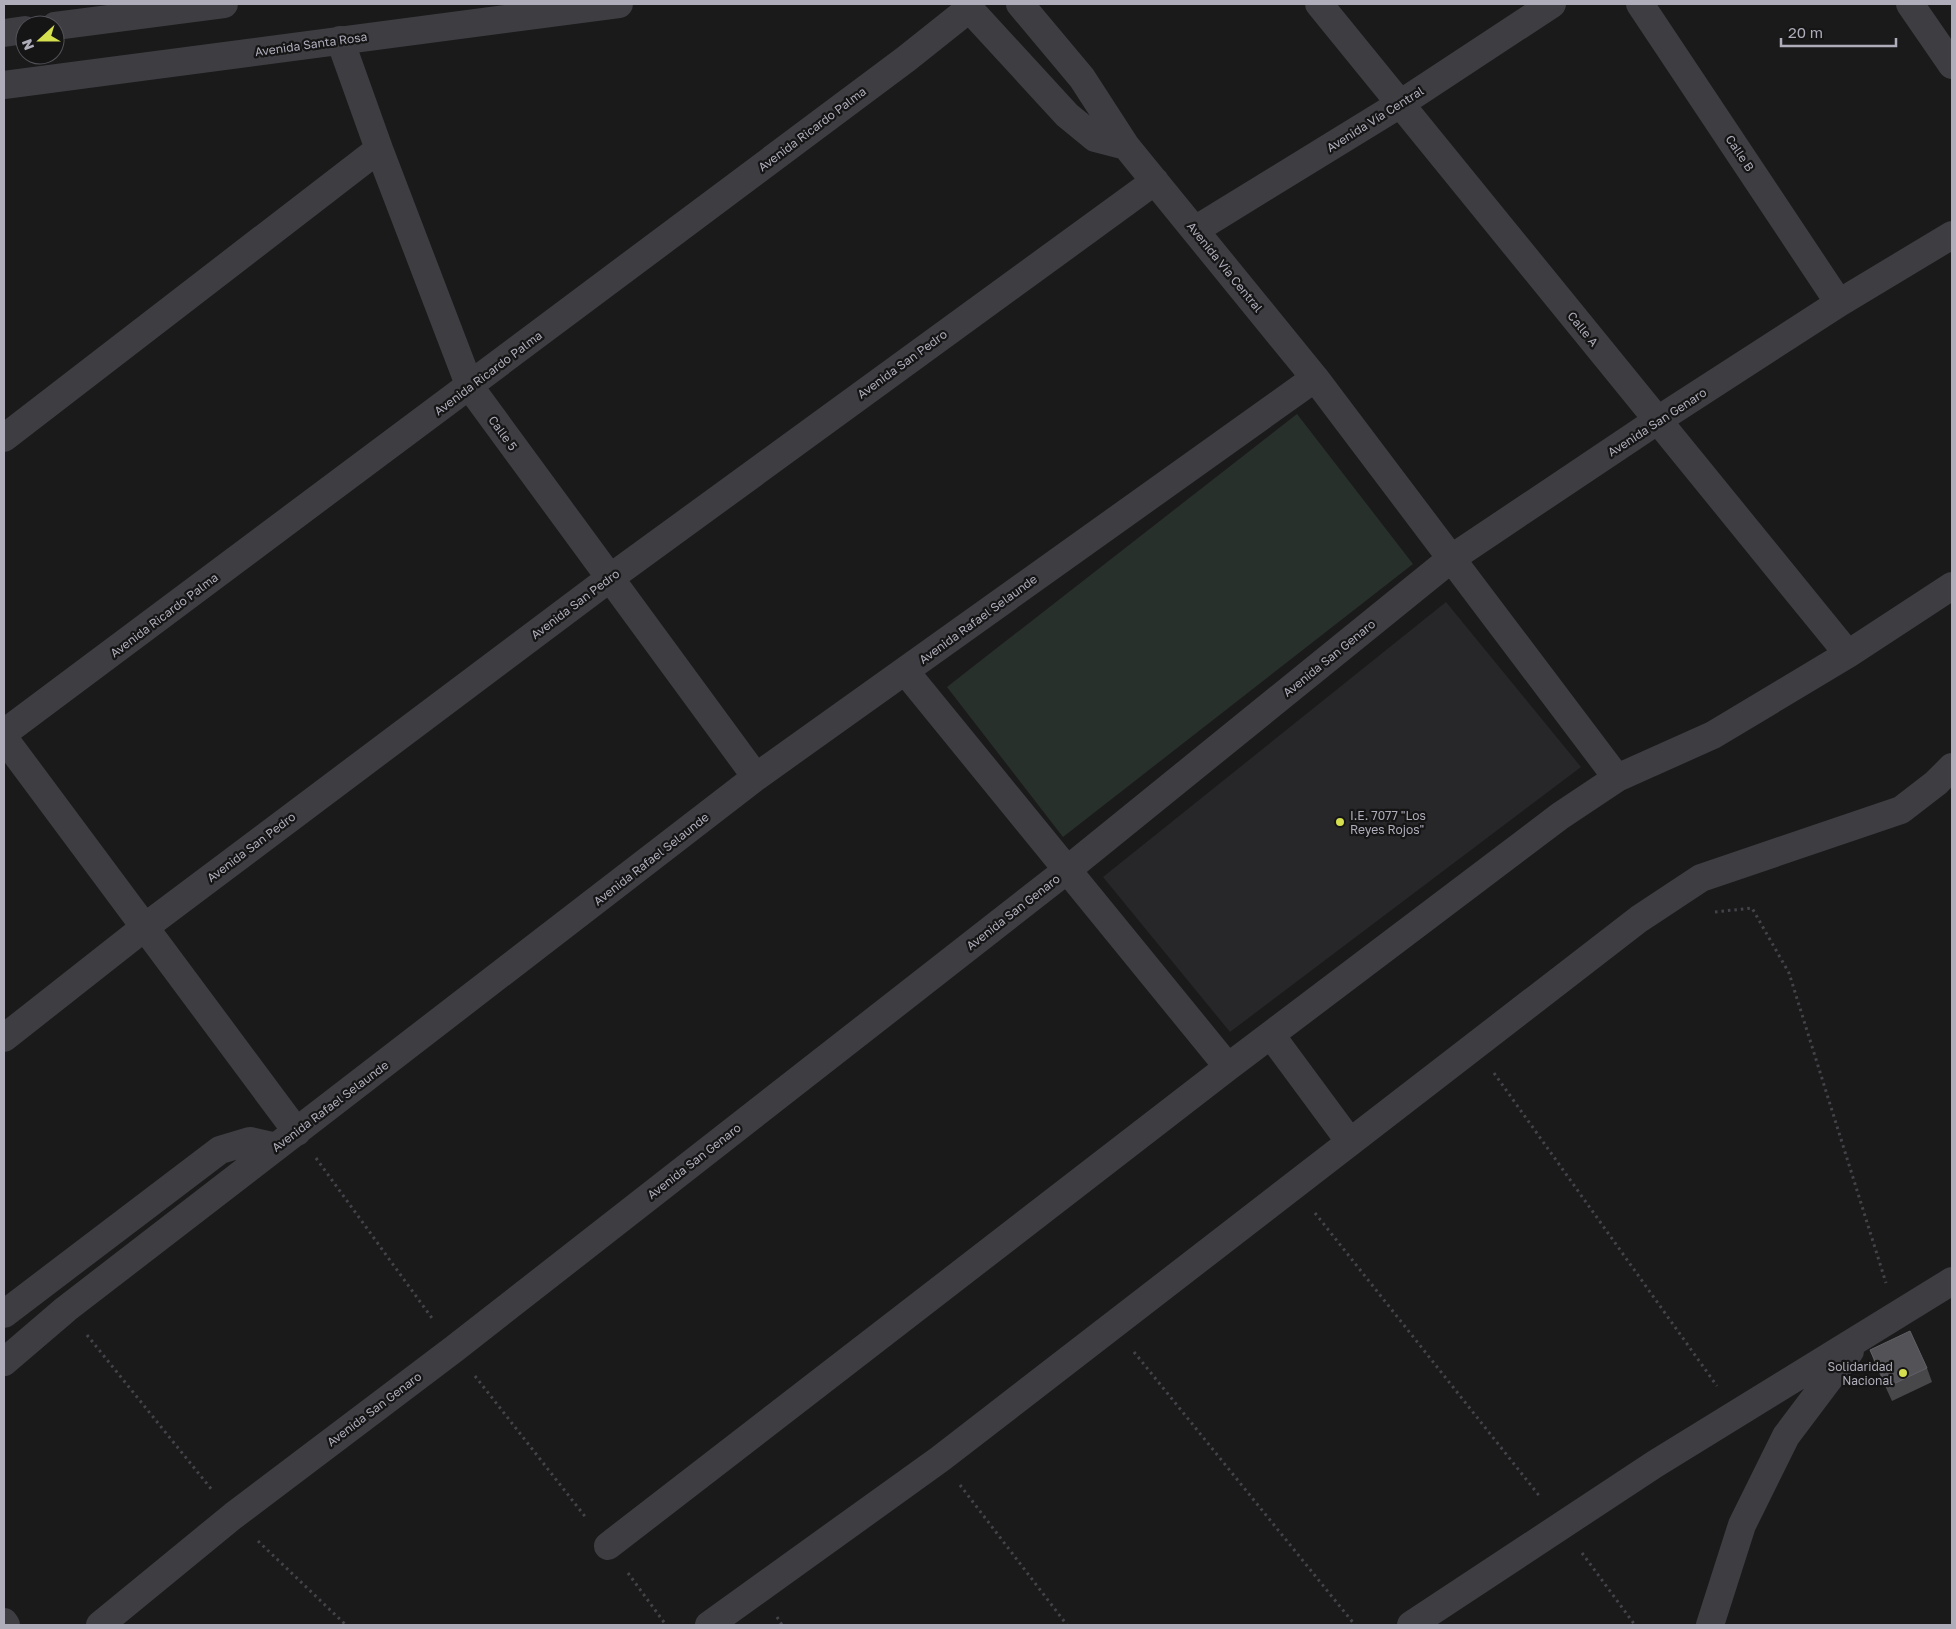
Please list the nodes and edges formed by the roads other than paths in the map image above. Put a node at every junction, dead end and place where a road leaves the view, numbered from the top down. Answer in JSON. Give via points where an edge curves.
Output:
{"nodes":[{"id":1,"x":224,"y":4,"type":"edge"},
{"id":2,"x":619,"y":4,"type":"edge"},
{"id":3,"x":1020,"y":4,"type":"edge"},
{"id":4,"x":1318,"y":4,"type":"edge"},
{"id":5,"x":1552,"y":4,"type":"edge"},
{"id":6,"x":1640,"y":4,"type":"edge"},
{"id":7,"x":1910,"y":4,"type":"edge"},
{"id":8,"x":967,"y":6,"type":"edge"},
{"id":9,"x":65,"y":25,"type":"edge"},
{"id":10,"x":340,"y":40,"type":"junction"},
{"id":11,"x":1952,"y":65,"type":"edge"},
{"id":12,"x":4,"y":85,"type":"edge"},
{"id":13,"x":1400,"y":104,"type":"junction"},
{"id":14,"x":1126,"y":146,"type":"junction"},
{"id":15,"x":379,"y":150,"type":"junction"},
{"id":16,"x":1155,"y":181,"type":"junction"},
{"id":17,"x":1194,"y":230,"type":"junction"},
{"id":18,"x":1952,"y":235,"type":"edge"},
{"id":19,"x":1839,"y":303,"type":"junction"},
{"id":20,"x":1315,"y":378,"type":"junction"},
{"id":21,"x":470,"y":387,"type":"junction"},
{"id":22,"x":1658,"y":420,"type":"junction"},
{"id":23,"x":4,"y":438,"type":"edge"},
{"id":24,"x":1452,"y":558,"type":"junction"},
{"id":25,"x":610,"y":578,"type":"junction"},
{"id":26,"x":1952,"y":586,"type":"edge"},
{"id":27,"x":1848,"y":654,"type":"junction"},
{"id":28,"x":905,"y":671,"type":"junction"},
{"id":29,"x":4,"y":733,"type":"edge"},
{"id":30,"x":4,"y":738,"type":"edge"},
{"id":31,"x":1952,"y":767,"type":"edge"},
{"id":32,"x":756,"y":777,"type":"junction"},
{"id":33,"x":1617,"y":778,"type":"junction"},
{"id":34,"x":1067,"y":870,"type":"junction"},
{"id":35,"x":145,"y":927,"type":"junction"},
{"id":36,"x":1271,"y":1035,"type":"junction"},
{"id":37,"x":4,"y":1038,"type":"edge"},
{"id":38,"x":1228,"y":1067,"type":"junction"},
{"id":39,"x":287,"y":1140,"type":"junction"},
{"id":40,"x":1350,"y":1142,"type":"junction"},
{"id":41,"x":1952,"y":1281,"type":"edge"},
{"id":42,"x":4,"y":1314,"type":"edge"},
{"id":43,"x":1859,"y":1339,"type":"junction"},
{"id":44,"x":4,"y":1362,"type":"edge"},
{"id":45,"x":608,"y":1546,"type":"road end"},
{"id":46,"x":4,"y":1622,"type":"edge"},
{"id":47,"x":6,"y":1625,"type":"edge"},
{"id":48,"x":100,"y":1625,"type":"edge"},
{"id":49,"x":710,"y":1625,"type":"edge"},
{"id":50,"x":1411,"y":1625,"type":"edge"},
{"id":51,"x":1710,"y":1625,"type":"edge"}],
"edges":[{"from":1,"to":9,"type":"street"},
{"from":2,"to":10,"type":"street","name":"Avenida Santa Rosa"},
{"from":3,"to":14,"type":"street","via":[[1082,78]]},
{"from":4,"to":13,"type":"street","name":"Calle A"},
{"from":5,"to":13,"type":"street","name":"Avenida Vía Central"},
{"from":6,"to":19,"type":"street","name":"Calle B"},
{"from":7,"to":11,"type":"street"},
{"from":8,"to":14,"type":"street","via":[[1067,115],[1095,138]]},
{"from":8,"to":21,"type":"street","name":"Avenida Ricardo Palma","via":[[906,59]]},
{"from":10,"to":12,"type":"street","name":"Avenida Santa Rosa"},
{"from":10,"to":15,"type":"street","name":"Calle 5"},
{"from":13,"to":17,"type":"street","name":"Avenida Vía Central"},
{"from":13,"to":22,"type":"street","name":"Calle A"},
{"from":14,"to":16,"type":"street","name":"Avenida Via Central"},
{"from":15,"to":21,"type":"street","name":"Calle 5"},
{"from":15,"to":23,"type":"street"},
{"from":16,"to":17,"type":"street","name":"Avenida Via Central"},
{"from":16,"to":25,"type":"street","name":"Avenida San Pedro"},
{"from":17,"to":20,"type":"street","name":"Avenida Via Central"},
{"from":18,"to":19,"type":"street","name":"Avenida San Genaro"},
{"from":19,"to":22,"type":"street","name":"Avenida San Genaro"},
{"from":20,"to":24,"type":"street","name":"Avenida Via Central"},
{"from":20,"to":28,"type":"street","name":"Avenida Rafael Selaunde"},
{"from":21,"to":25,"type":"street","name":"Calle 5"},
{"from":21,"to":29,"type":"street","name":"Avenida Ricardo Palma"},
{"from":22,"to":24,"type":"street","name":"Avenida San Genaro"},
{"from":22,"to":27,"type":"street","name":"Calle A"},
{"from":24,"to":33,"type":"street","name":"Avenida Via Central"},
{"from":24,"to":34,"type":"street","name":"Avenida San Genaro"},
{"from":25,"to":32,"type":"street","name":"Calle 5"},
{"from":25,"to":35,"type":"street","name":"Avenida San Pedro"},
{"from":26,"to":27,"type":"street"},
{"from":27,"to":33,"type":"street","via":[[1713,735]]},
{"from":28,"to":32,"type":"street","name":"Avenida Rafael Selaunde"},
{"from":28,"to":34,"type":"street"},
{"from":30,"to":35,"type":"street"},
{"from":31,"to":40,"type":"street","via":[[1901,810],[1701,878],[1639,919]]},
{"from":32,"to":39,"type":"street","name":"Avenida Rafael Selaunde"},
{"from":33,"to":36,"type":"street","via":[[1560,816]]},
{"from":34,"to":38,"type":"street"},
{"from":34,"to":48,"type":"street","name":"Avenida San Genaro","via":[[454,1348],[233,1516]]},
{"from":35,"to":37,"type":"street","name":"Avenida San Pedro"},
{"from":35,"to":39,"type":"street"},
{"from":36,"to":38,"type":"street"},
{"from":36,"to":40,"type":"street"},
{"from":38,"to":45,"type":"street"},
{"from":39,"to":42,"type":"street","via":[[250,1142],[220,1150]]},
{"from":39,"to":44,"type":"street","name":"Avenida Rafael Selaunde","via":[[66,1308]]},
{"from":40,"to":49,"type":"street","via":[[940,1459]]},
{"from":41,"to":43,"type":"street"},
{"from":43,"to":50,"type":"street","via":[[1655,1464]]},
{"from":43,"to":51,"type":"street","via":[[1786,1436],[1742,1525]]},
{"from":46,"to":47,"type":"street"}]}
